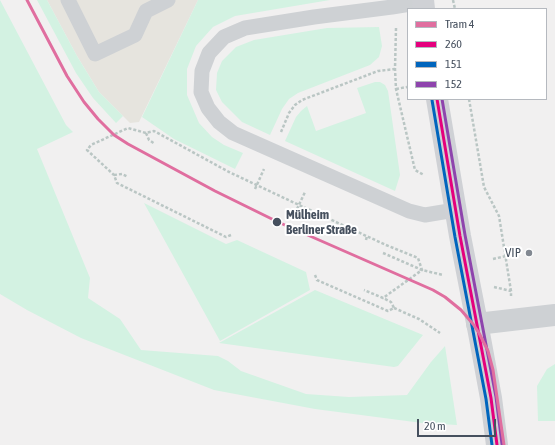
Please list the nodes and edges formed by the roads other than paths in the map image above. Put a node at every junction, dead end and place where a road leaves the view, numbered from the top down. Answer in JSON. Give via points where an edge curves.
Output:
{"nodes":[{"id":1,"x":68,"y":0,"type":"edge"},
{"id":2,"x":168,"y":0,"type":"edge"},
{"id":3,"x":423,"y":4,"type":"edge"},
{"id":4,"x":437,"y":100,"type":"edge"},
{"id":5,"x":455,"y":210,"type":"junction"},
{"id":6,"x":551,"y":318,"type":"edge"},
{"id":7,"x":477,"y":324,"type":"junction"},
{"id":8,"x":497,"y":445,"type":"edge"}],
"edges":[{"from":1,"to":2,"type":"lane","via":[[95,54],[135,35],[146,11]]},
{"from":3,"to":5,"type":"lane","via":[[245,28],[224,37],[209,53],[202,71],[201,92],[208,108],[219,122],[233,133],[409,211],[425,215]]},
{"from":4,"to":5,"type":"main road"},
{"from":5,"to":7,"type":"main road"},
{"from":6,"to":7,"type":"street"},
{"from":7,"to":8,"type":"main road"}]}
